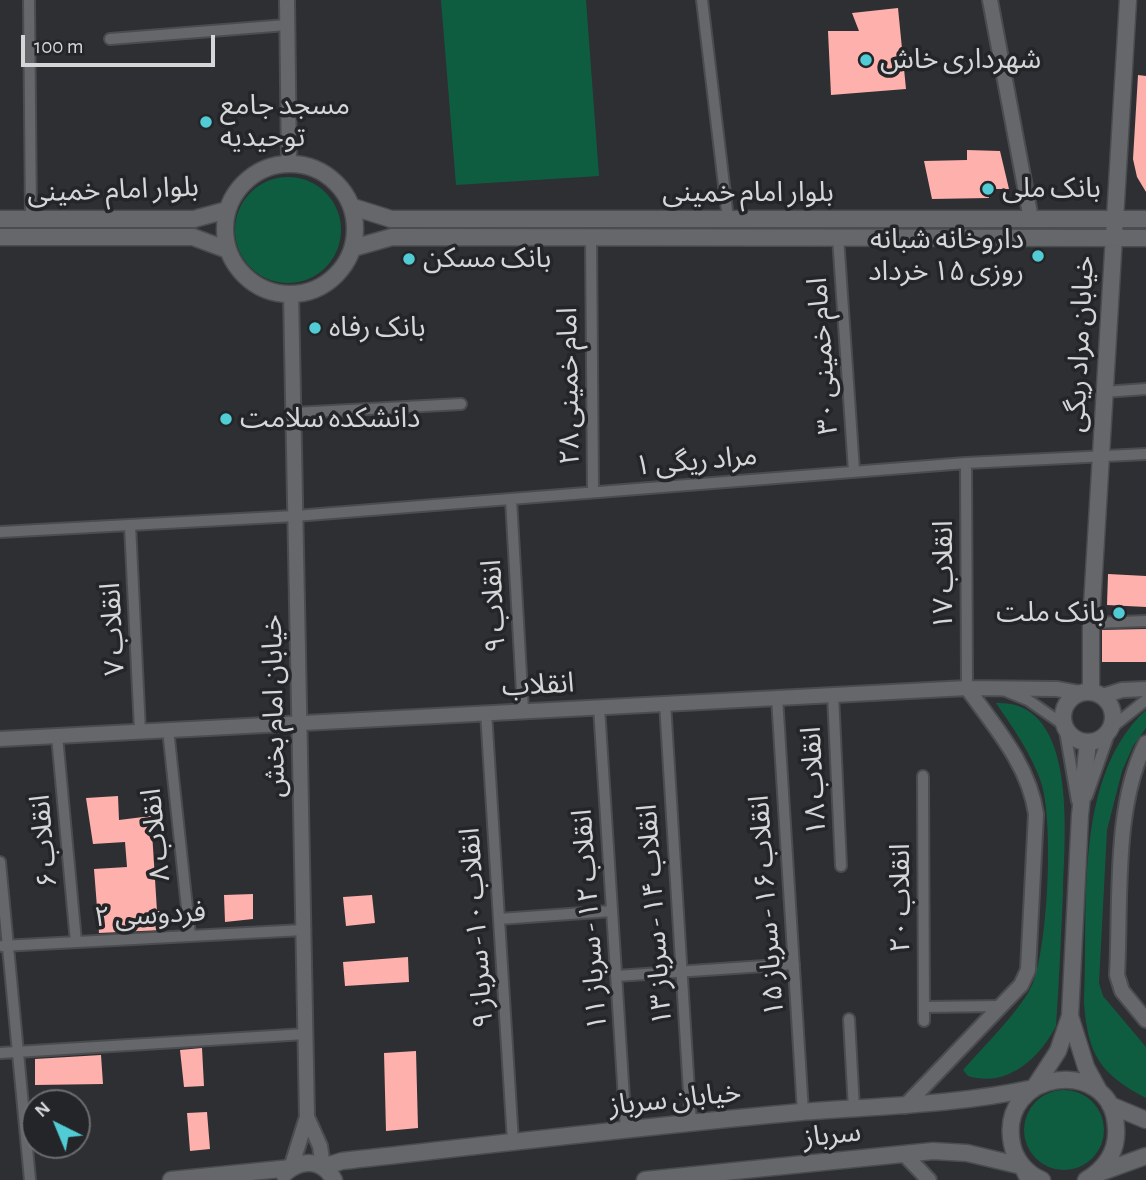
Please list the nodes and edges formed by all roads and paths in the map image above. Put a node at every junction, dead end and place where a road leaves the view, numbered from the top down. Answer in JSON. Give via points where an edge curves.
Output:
{"nodes":[{"id":1,"x":29,"y":0,"type":"edge"},
{"id":2,"x":287,"y":0,"type":"edge"},
{"id":3,"x":702,"y":0,"type":"edge"},
{"id":4,"x":990,"y":0,"type":"edge"},
{"id":5,"x":1129,"y":0,"type":"edge"},
{"id":6,"x":287,"y":26,"type":"junction"},
{"id":7,"x":110,"y":39,"type":"dead end"},
{"id":8,"x":289,"y":163,"type":"junction"},
{"id":9,"x":352,"y":207,"type":"junction"},
{"id":10,"x":228,"y":210,"type":"junction"},
{"id":11,"x":0,"y":219,"type":"edge"},
{"id":12,"x":31,"y":219,"type":"junction"},
{"id":13,"x":728,"y":219,"type":"junction"},
{"id":14,"x":1031,"y":219,"type":"junction"},
{"id":15,"x":1113,"y":219,"type":"junction"},
{"id":16,"x":1146,"y":219,"type":"edge"},
{"id":17,"x":0,"y":237,"type":"edge"},
{"id":18,"x":591,"y":237,"type":"junction"},
{"id":19,"x":838,"y":237,"type":"junction"},
{"id":20,"x":1112,"y":238,"type":"junction"},
{"id":21,"x":1146,"y":238,"type":"edge"},
{"id":22,"x":353,"y":248,"type":"junction"},
{"id":23,"x":228,"y":250,"type":"junction"},
{"id":24,"x":291,"y":294,"type":"junction"},
{"id":25,"x":1146,"y":389,"type":"edge"},
{"id":26,"x":1104,"y":392,"type":"junction"},
{"id":27,"x":461,"y":404,"type":"dead end"},
{"id":28,"x":293,"y":413,"type":"junction"},
{"id":29,"x":1146,"y":454,"type":"edge"},
{"id":30,"x":1100,"y":459,"type":"junction"},
{"id":31,"x":966,"y":463,"type":"junction"},
{"id":32,"x":854,"y":471,"type":"junction"},
{"id":33,"x":593,"y":492,"type":"junction"},
{"id":34,"x":511,"y":499,"type":"junction"},
{"id":35,"x":295,"y":516,"type":"junction"},
{"id":36,"x":130,"y":525,"type":"junction"},
{"id":37,"x":0,"y":532,"type":"edge"},
{"id":38,"x":1146,"y":621,"type":"edge"},
{"id":39,"x":1091,"y":623,"type":"junction"},
{"id":40,"x":967,"y":688,"type":"junction"},
{"id":41,"x":1001,"y":688,"type":"junction"},
{"id":42,"x":1146,"y":689,"type":"edge"},
{"id":43,"x":1091,"y":694,"type":"junction"},
{"id":44,"x":833,"y":695,"type":"junction"},
{"id":45,"x":777,"y":698,"type":"junction"},
{"id":46,"x":1146,"y":700,"type":"edge"},
{"id":47,"x":665,"y":703,"type":"junction"},
{"id":48,"x":599,"y":706,"type":"junction"},
{"id":49,"x":523,"y":710,"type":"junction"},
{"id":50,"x":486,"y":712,"type":"junction"},
{"id":51,"x":299,"y":722,"type":"junction"},
{"id":52,"x":1064,"y":725,"type":"junction"},
{"id":53,"x":1111,"y":728,"type":"junction"},
{"id":54,"x":168,"y":729,"type":"junction"},
{"id":55,"x":140,"y":731,"type":"junction"},
{"id":56,"x":57,"y":736,"type":"junction"},
{"id":57,"x":0,"y":740,"type":"edge"},
{"id":58,"x":1088,"y":742,"type":"junction"},
{"id":59,"x":1146,"y":743,"type":"edge"},
{"id":60,"x":923,"y":776,"type":"dead end"},
{"id":61,"x":1080,"y":815,"type":"junction"},
{"id":62,"x":0,"y":862,"type":"edge"},
{"id":63,"x":841,"y":866,"type":"dead end"},
{"id":64,"x":612,"y":911,"type":"junction"},
{"id":65,"x":499,"y":919,"type":"junction"},
{"id":66,"x":303,"y":930,"type":"junction"},
{"id":67,"x":190,"y":936,"type":"junction"},
{"id":68,"x":76,"y":942,"type":"junction"},
{"id":69,"x":3,"y":946,"type":"edge"},
{"id":70,"x":793,"y":964,"type":"junction"},
{"id":71,"x":682,"y":971,"type":"junction"},
{"id":72,"x":616,"y":976,"type":"junction"},
{"id":73,"x":924,"y":1006,"type":"junction"},
{"id":74,"x":1002,"y":1006,"type":"junction"},
{"id":75,"x":1070,"y":1016,"type":"junction"},
{"id":76,"x":849,"y":1019,"type":"dead end"},
{"id":77,"x":1146,"y":1020,"type":"edge"},
{"id":78,"x":924,"y":1021,"type":"dead end"},
{"id":79,"x":305,"y":1034,"type":"junction"},
{"id":80,"x":19,"y":1052,"type":"junction"},
{"id":81,"x":0,"y":1054,"type":"edge"},
{"id":82,"x":1034,"y":1088,"type":"junction"},
{"id":83,"x":1105,"y":1098,"type":"junction"},
{"id":84,"x":905,"y":1106,"type":"junction"},
{"id":85,"x":853,"y":1109,"type":"junction"},
{"id":86,"x":803,"y":1112,"type":"junction"},
{"id":87,"x":307,"y":1117,"type":"junction"},
{"id":88,"x":1146,"y":1120,"type":"edge"},
{"id":89,"x":691,"y":1124,"type":"junction"},
{"id":90,"x":626,"y":1130,"type":"junction"},
{"id":91,"x":513,"y":1142,"type":"junction"},
{"id":92,"x":904,"y":1154,"type":"junction"},
{"id":93,"x":1146,"y":1156,"type":"edge"},
{"id":94,"x":323,"y":1167,"type":"junction"},
{"id":95,"x":1026,"y":1173,"type":"edge"},
{"id":96,"x":286,"y":1174,"type":"edge"},
{"id":97,"x":1092,"y":1178,"type":"edge"},
{"id":98,"x":30,"y":1180,"type":"edge"},
{"id":99,"x":171,"y":1180,"type":"edge"},
{"id":100,"x":334,"y":1180,"type":"edge"},
{"id":101,"x":645,"y":1180,"type":"edge"},
{"id":102,"x":929,"y":1180,"type":"edge"},
{"id":103,"x":1042,"y":1180,"type":"edge"}],
"edges":[{"from":1,"to":12,"type":"street"},
{"from":2,"to":6,"type":"street"},
{"from":3,"to":13,"type":"street"},
{"from":4,"to":14,"type":"street"},
{"from":5,"to":15,"type":"main road","name":"خیابان مراد ریگی"},
{"from":6,"to":7,"type":"street"},
{"from":6,"to":8,"type":"street"},
{"from":8,"to":9,"type":"main road","via":[[328,175],[343,189]]},
{"from":8,"to":10,"type":"main road","via":[[269,166],[251,176]]},
{"from":9,"to":13,"type":"main road","name":"بلوار امام خمینی","via":[[391,219]]},
{"from":9,"to":22,"type":"main road","via":[[356,227]]},
{"from":10,"to":12,"type":"main road","name":"بلوار امام خمینی","via":[[194,219]]},
{"from":10,"to":23,"type":"main road","via":[[224,230]]},
{"from":11,"to":12,"type":"main road","name":"بلوار امام خمینی"},
{"from":13,"to":14,"type":"main road","name":"بلوار امام خمینی"},
{"from":14,"to":15,"type":"main road","name":"بلوار امام خمینی"},
{"from":15,"to":16,"type":"main road","name":"بلوار امام خمینی"},
{"from":15,"to":20,"type":"main road","name":"خیابان مراد ریگی"},
{"from":17,"to":23,"type":"main road","name":"بلوار امام خمینی","via":[[194,237]]},
{"from":18,"to":19,"type":"main road","name":"بلوار امام خمینی"},
{"from":18,"to":22,"type":"main road","name":"بلوار امام خمینی","via":[[392,237]]},
{"from":18,"to":33,"type":"street","name":"امام خمینی ۲۸"},
{"from":19,"to":20,"type":"main road","name":"بلوار امام خمینی"},
{"from":19,"to":32,"type":"street","name":"امام خمینی ۳۰"},
{"from":20,"to":21,"type":"main road","name":"بلوار امام خمینی"},
{"from":20,"to":26,"type":"main road","name":"خیابان مراد ریگی"},
{"from":22,"to":24,"type":"main road","via":[[330,281],[312,291]]},
{"from":23,"to":24,"type":"main road","via":[[252,283],[271,292]]},
{"from":24,"to":28,"type":"street","name":"خیابان امام بخش"},
{"from":25,"to":26,"type":"street"},
{"from":26,"to":30,"type":"main road","name":"خیابان مراد ریگی"},
{"from":27,"to":28,"type":"street"},
{"from":28,"to":35,"type":"street","name":"خیابان امام بخش"},
{"from":29,"to":30,"type":"street","name":"مراد ریگی ۱"},
{"from":30,"to":31,"type":"street","name":"مراد ریگی ۱"},
{"from":30,"to":39,"type":"main road","name":"خیابان مراد ریگی"},
{"from":31,"to":32,"type":"street","name":"مراد ریگی ۱"},
{"from":31,"to":40,"type":"street","name":"انقلاب ۱۷"},
{"from":32,"to":33,"type":"street","name":"مراد ریگی ۱"},
{"from":33,"to":34,"type":"street","name":"مراد ریگی ۱"},
{"from":34,"to":35,"type":"street","name":"مراد ریگی ۱"},
{"from":34,"to":49,"type":"street","name":"انقلاب ۹"},
{"from":35,"to":36,"type":"street","name":"مراد ریگی ۱"},
{"from":35,"to":51,"type":"street","name":"خیابان امام بخش"},
{"from":36,"to":37,"type":"street","name":"مراد ریگی ۱"},
{"from":36,"to":55,"type":"street","name":"انقلاب ۷"},
{"from":38,"to":39,"type":"street"},
{"from":39,"to":43,"type":"main road","name":"خیابان مراد ریگی"},
{"from":40,"to":41,"type":"street","name":"انقلاب"},
{"from":40,"to":44,"type":"street","name":"انقلاب"},
{"from":40,"to":74,"type":"street","via":[[1013,752],[1032,789],[1036,814],[1028,970]]},
{"from":41,"to":43,"type":"street","name":"انقلاب"},
{"from":41,"to":52,"type":"street"},
{"from":42,"to":43,"type":"street","name":"انقلاب"},
{"from":43,"to":52,"type":"main road","via":[[1067,703]]},
{"from":43,"to":53,"type":"main road","via":[[1113,714]]},
{"from":44,"to":45,"type":"street","name":"انقلاب"},
{"from":44,"to":63,"type":"street","name":"انقلاب ۱۸"},
{"from":45,"to":47,"type":"street","name":"انقلاب"},
{"from":45,"to":70,"type":"street","name":"انقلاب ۱۶ - سرباز ۱۵"},
{"from":46,"to":53,"type":"street"},
{"from":47,"to":48,"type":"street","name":"انقلاب"},
{"from":47,"to":71,"type":"street","name":"انقلاب ۱۴ - سرباز ۱۳"},
{"from":48,"to":49,"type":"street","name":"انقلاب"},
{"from":48,"to":64,"type":"street","name":"انقلاب ۱۲ - سرباز ۱۱"},
{"from":49,"to":50,"type":"street","name":"انقلاب"},
{"from":50,"to":51,"type":"street","name":"انقلاب"},
{"from":50,"to":65,"type":"street","name":"انقلاب ۱۰- سرباز ۹"},
{"from":51,"to":54,"type":"street","name":"انقلاب"},
{"from":51,"to":66,"type":"street","name":"خیابان امام بخش"},
{"from":52,"to":58,"type":"main road","via":[[1073,737]]},
{"from":52,"to":61,"type":"street"},
{"from":53,"to":58,"type":"main road"},
{"from":53,"to":61,"type":"street"},
{"from":54,"to":55,"type":"street","name":"انقلاب"},
{"from":54,"to":67,"type":"street","name":"انقلاب ۸"},
{"from":55,"to":56,"type":"street","name":"انقلاب"},
{"from":56,"to":57,"type":"street","name":"انقلاب"},
{"from":56,"to":68,"type":"street","name":"انقلاب ۶"},
{"from":58,"to":61,"type":"main road"},
{"from":59,"to":77,"type":"street","via":[[1126,798],[1117,975],[1122,991]]},
{"from":60,"to":73,"type":"street","name":"انقلاب ۲۰"},
{"from":61,"to":75,"type":"main road"},
{"from":62,"to":69,"type":"street"},
{"from":64,"to":65,"type":"street"},
{"from":64,"to":72,"type":"street","name":"انقلاب ۱۲ - سرباز ۱۱"},
{"from":65,"to":91,"type":"street","name":"انقلاب ۱۰- سرباز ۹"},
{"from":66,"to":67,"type":"street","name":"فردوسی ۲"},
{"from":66,"to":79,"type":"street","name":"خیابان امام بخش"},
{"from":67,"to":68,"type":"street","name":"فردوسی ۲"},
{"from":68,"to":69,"type":"street","name":"فردوسی ۲"},
{"from":69,"to":80,"type":"street"},
{"from":70,"to":71,"type":"street"},
{"from":70,"to":86,"type":"street","name":"انقلاب ۱۶ - سرباز ۱۵"},
{"from":71,"to":72,"type":"street"},
{"from":71,"to":89,"type":"street","name":"انقلاب ۱۴ - سرباز ۱۳"},
{"from":72,"to":90,"type":"street","name":"انقلاب ۱۲ - سرباز ۱۱"},
{"from":73,"to":74,"type":"street"},
{"from":73,"to":78,"type":"street","name":"انقلاب ۲۰"},
{"from":74,"to":84,"type":"street"},
{"from":75,"to":82,"type":"main road","via":[[1058,1051]]},
{"from":75,"to":83,"type":"main road","via":[[1086,1067]]},
{"from":76,"to":85,"type":"street"},
{"from":79,"to":80,"type":"street"},
{"from":79,"to":87,"type":"street","name":"خیابان امام بخش"},
{"from":80,"to":81,"type":"street"},
{"from":80,"to":98,"type":"street"},
{"from":82,"to":83,"type":"main road","name":"خیابان سرباز","via":[[1050,1080],[1068,1079],[1085,1083]]},
{"from":82,"to":84,"type":"main road","name":"خیابان سرباز"},
{"from":82,"to":95,"type":"main road","via":[[1021,1100],[1010,1133]]},
{"from":83,"to":88,"type":"main road"},
{"from":83,"to":97,"type":"main road","via":[[1116,1120],[1117,1136],[1113,1152]]},
{"from":84,"to":85,"type":"main road","name":"خیابان سرباز"},
{"from":85,"to":86,"type":"main road","name":"خیابان سرباز"},
{"from":86,"to":89,"type":"main road","name":"خیابان سرباز"},
{"from":87,"to":94,"type":"street","via":[[320,1146]]},
{"from":87,"to":96,"type":"street"},
{"from":89,"to":90,"type":"main road","name":"خیابان سرباز"},
{"from":90,"to":91,"type":"main road","name":"خیابان سرباز"},
{"from":91,"to":94,"type":"main road","name":"خیابان سرباز"},
{"from":92,"to":95,"type":"main road","name":"سرباز","via":[[967,1153]]},
{"from":92,"to":101,"type":"main road","name":"سرباز"},
{"from":92,"to":102,"type":"street"},
{"from":93,"to":97,"type":"main road"},
{"from":94,"to":96,"type":"main road","name":"خیابان سرباز","via":[[308,1162]]},
{"from":94,"to":100,"type":"main road"},
{"from":95,"to":103,"type":"main road"},
{"from":96,"to":99,"type":"main road"}]}
